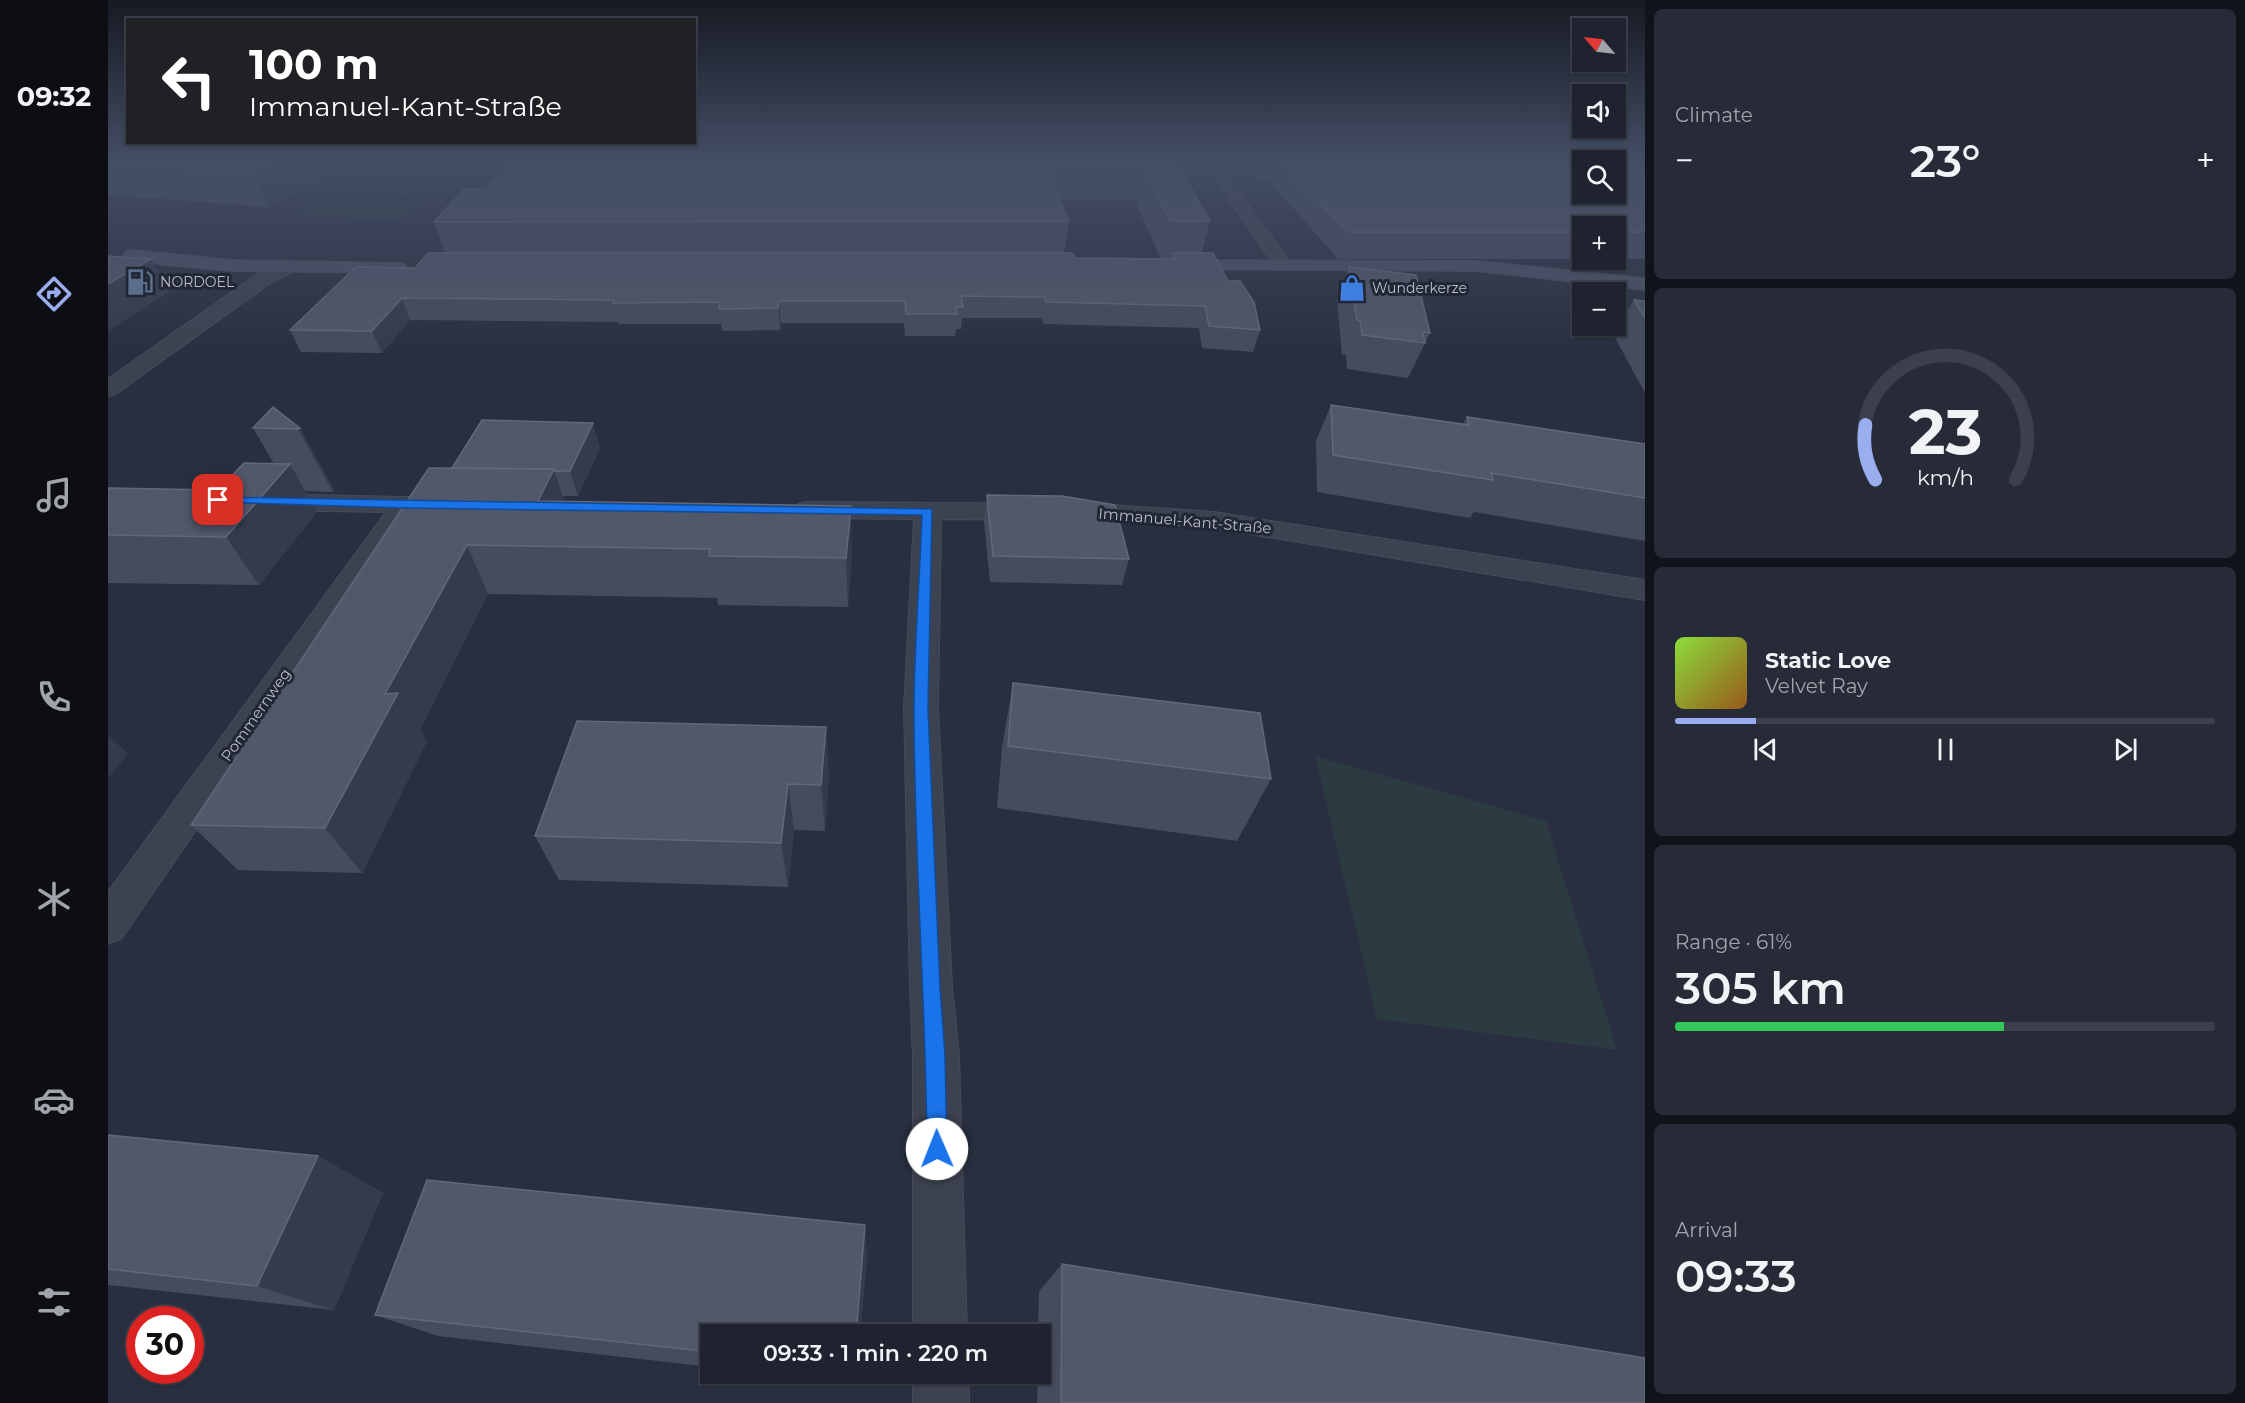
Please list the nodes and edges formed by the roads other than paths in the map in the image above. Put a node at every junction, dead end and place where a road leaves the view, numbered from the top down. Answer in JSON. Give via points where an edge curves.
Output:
{"nodes":[{"id":1,"x":1255,"y":225,"type":"edge"},
{"id":2,"x":126,"y":255,"type":"edge"},
{"id":3,"x":1151,"y":265,"type":"edge"},
{"id":4,"x":287,"y":266,"type":"junction"},
{"id":5,"x":1284,"y":266,"type":"junction"},
{"id":6,"x":415,"y":268,"type":"edge"},
{"id":7,"x":1645,"y":284,"type":"edge"},
{"id":8,"x":108,"y":390,"type":"edge"},
{"id":9,"x":238,"y":501,"type":"edge"},
{"id":10,"x":405,"y":505,"type":"junction"},
{"id":11,"x":476,"y":506,"type":"edge"},
{"id":12,"x":785,"y":510,"type":"edge"},
{"id":13,"x":928,"y":512,"type":"junction"},
{"id":14,"x":1645,"y":590,"type":"edge"},
{"id":15,"x":108,"y":925,"type":"edge"},
{"id":16,"x":940,"y":1324,"type":"edge"},
{"id":17,"x":941,"y":1384,"type":"edge"},
{"id":18,"x":941,"y":1403,"type":"edge"}],
"edges":[{"from":1,"to":5,"type":"street"},
{"from":2,"to":4,"type":"street","via":[[200,264]]},
{"from":3,"to":5,"type":"street"},
{"from":4,"to":6,"type":"street"},
{"from":4,"to":8,"type":"street"},
{"from":5,"to":7,"type":"street","via":[[1477,266]]},
{"from":9,"to":10,"type":"street"},
{"from":10,"to":11,"type":"street"},
{"from":10,"to":15,"type":"street","name":"Pommernweg"},
{"from":12,"to":13,"type":"street","name":"Immanuel-Kant-Straße"},
{"from":13,"to":14,"type":"street","name":"Immanuel-Kant-Straße","via":[[1097,512],[1214,520]]},
{"from":13,"to":16,"type":"street","via":[[921,708],[936,1056]]},
{"from":17,"to":18,"type":"street"}]}
